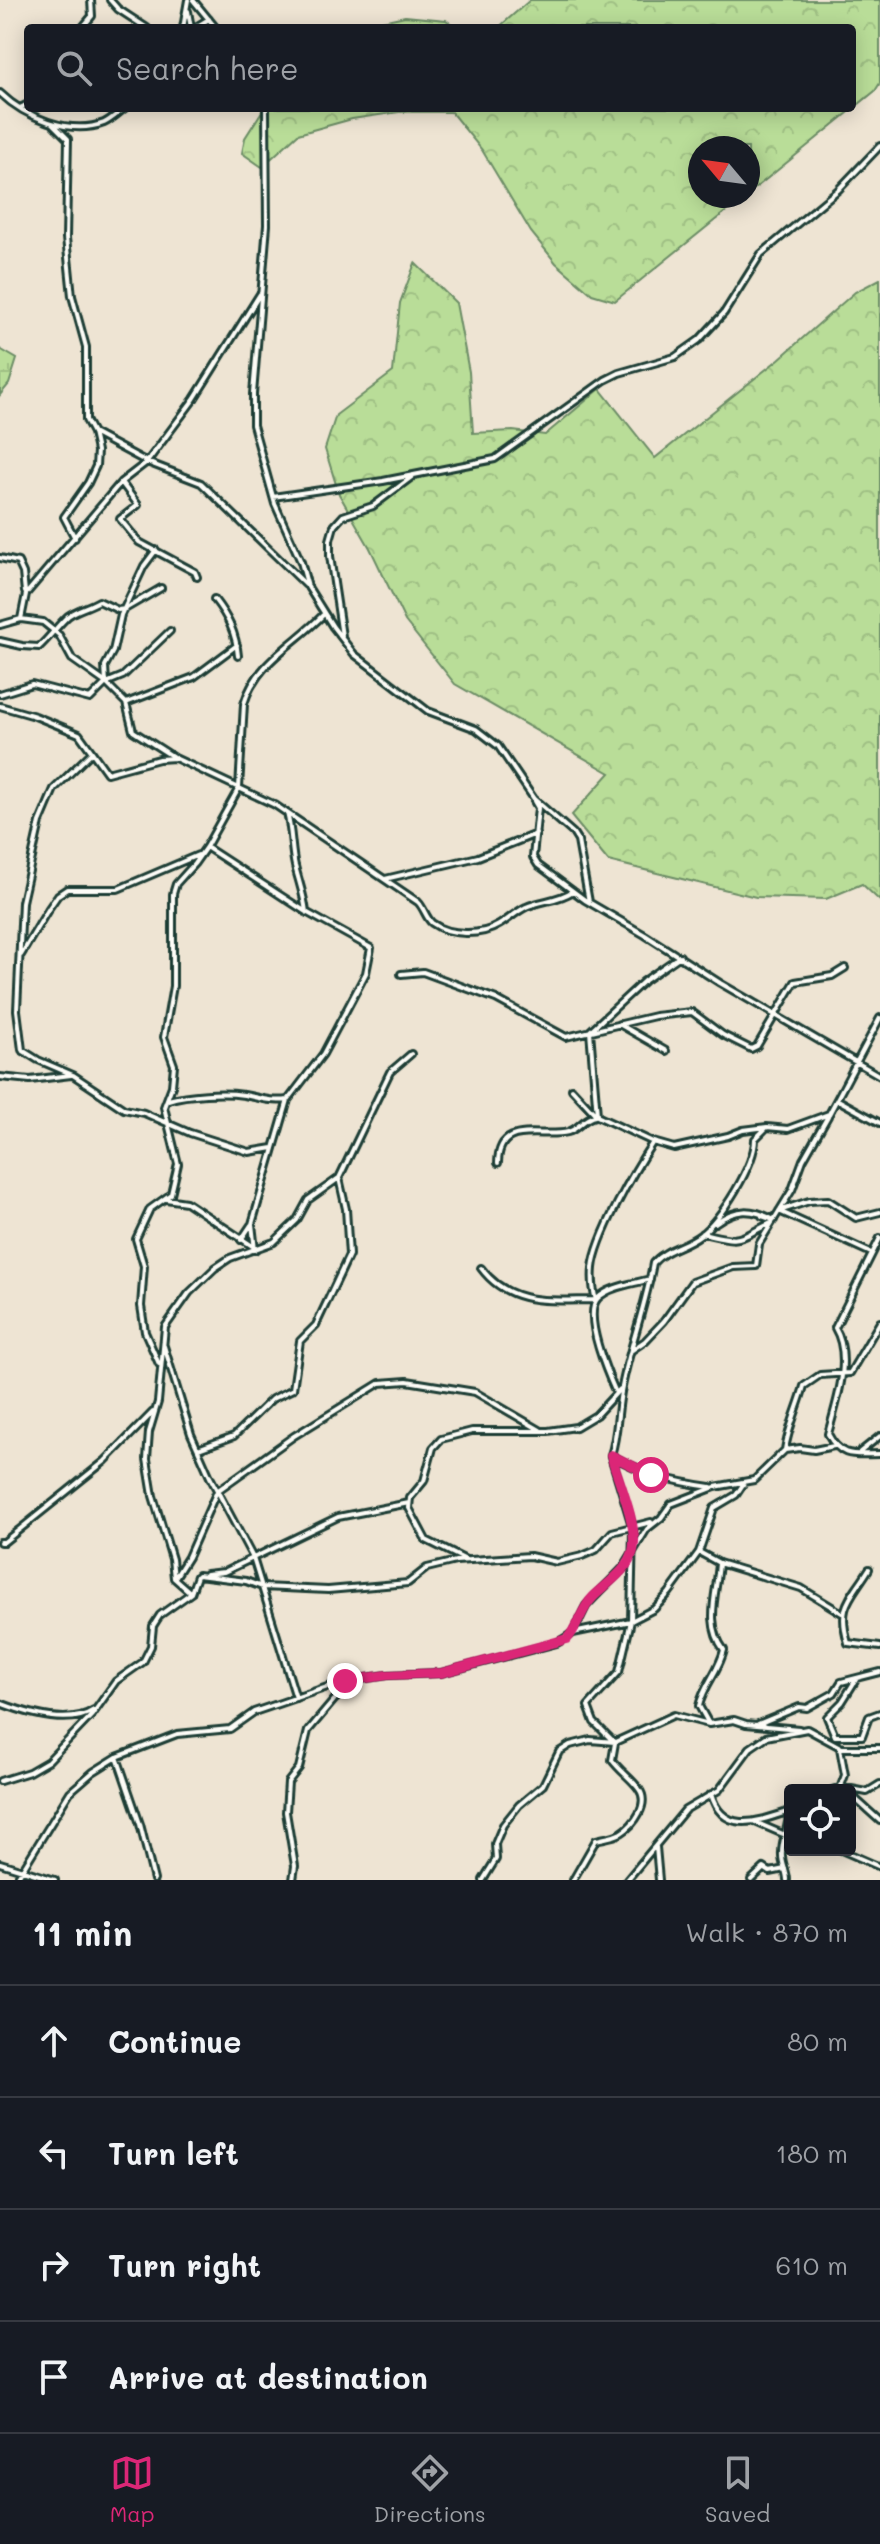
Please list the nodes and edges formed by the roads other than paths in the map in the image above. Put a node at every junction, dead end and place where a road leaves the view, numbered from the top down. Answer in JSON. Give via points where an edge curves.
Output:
{"nodes":[{"id":1,"x":91,"y":0,"type":"edge"},
{"id":2,"x":110,"y":0,"type":"edge"},
{"id":3,"x":190,"y":0,"type":"edge"},
{"id":4,"x":188,"y":9,"type":"junction"},
{"id":5,"x":209,"y":19,"type":"junction"},
{"id":6,"x":85,"y":24,"type":"edge"},
{"id":7,"x":141,"y":24,"type":"edge"},
{"id":8,"x":184,"y":24,"type":"edge"},
{"id":9,"x":192,"y":24,"type":"edge"},
{"id":10,"x":200,"y":24,"type":"edge"},
{"id":11,"x":213,"y":24,"type":"edge"},
{"id":12,"x":0,"y":93,"type":"edge"},
{"id":13,"x":24,"y":106,"type":"edge"},
{"id":14,"x":20,"y":108,"type":"junction"},
{"id":15,"x":24,"y":110,"type":"edge"},
{"id":16,"x":29,"y":112,"type":"edge"},
{"id":17,"x":119,"y":112,"type":"edge"},
{"id":18,"x":266,"y":112,"type":"edge"},
{"id":19,"x":52,"y":123,"type":"junction"},
{"id":20,"x":880,"y":146,"type":"edge"},
{"id":21,"x":261,"y":293,"type":"junction"},
{"id":22,"x":93,"y":433,"type":"junction"},
{"id":23,"x":147,"y":462,"type":"junction"},
{"id":24,"x":417,"y":473,"type":"junction"},
{"id":25,"x":121,"y":482,"type":"junction"},
{"id":26,"x":273,"y":497,"type":"junction"},
{"id":27,"x":75,"y":538,"type":"junction"},
{"id":28,"x":156,"y":550,"type":"junction"},
{"id":29,"x":0,"y":558,"type":"edge"},
{"id":30,"x":197,"y":577,"type":"dead end"},
{"id":31,"x":308,"y":587,"type":"junction"},
{"id":32,"x":161,"y":588,"type":"dead end"},
{"id":33,"x":26,"y":594,"type":"junction"},
{"id":34,"x":214,"y":599,"type":"dead end"},
{"id":35,"x":125,"y":609,"type":"junction"},
{"id":36,"x":324,"y":614,"type":"junction"},
{"id":37,"x":21,"y":619,"type":"junction"},
{"id":38,"x":0,"y":625,"type":"edge"},
{"id":39,"x":170,"y":631,"type":"dead end"},
{"id":40,"x":55,"y":632,"type":"junction"},
{"id":41,"x":342,"y":638,"type":"junction"},
{"id":42,"x":0,"y":641,"type":"edge"},
{"id":43,"x":237,"y":645,"type":"junction"},
{"id":44,"x":238,"y":656,"type":"dead end"},
{"id":45,"x":106,"y":683,"type":"junction"},
{"id":46,"x":0,"y":694,"type":"edge"},
{"id":47,"x":126,"y":703,"type":"junction"},
{"id":48,"x":0,"y":706,"type":"edge"},
{"id":49,"x":92,"y":752,"type":"junction"},
{"id":50,"x":175,"y":758,"type":"junction"},
{"id":51,"x":239,"y":788,"type":"junction"},
{"id":52,"x":534,"y":799,"type":"junction"},
{"id":53,"x":287,"y":813,"type":"junction"},
{"id":54,"x":536,"y":834,"type":"junction"},
{"id":55,"x":206,"y":847,"type":"junction"},
{"id":56,"x":201,"y":854,"type":"junction"},
{"id":57,"x":385,"y":879,"type":"junction"},
{"id":58,"x":573,"y":891,"type":"junction"},
{"id":59,"x":589,"y":902,"type":"junction"},
{"id":60,"x":306,"y":912,"type":"junction"},
{"id":61,"x":680,"y":956,"type":"junction"},
{"id":62,"x":20,"y":957,"type":"junction"},
{"id":63,"x":845,"y":968,"type":"dead end"},
{"id":64,"x":401,"y":974,"type":"dead end"},
{"id":65,"x":774,"y":1015,"type":"junction"},
{"id":66,"x":880,"y":1018,"type":"edge"},
{"id":67,"x":619,"y":1024,"type":"junction"},
{"id":68,"x":590,"y":1031,"type":"junction"},
{"id":69,"x":666,"y":1051,"type":"dead end"},
{"id":70,"x":411,"y":1054,"type":"dead end"},
{"id":71,"x":857,"y":1062,"type":"junction"},
{"id":72,"x":73,"y":1075,"type":"junction"},
{"id":73,"x":880,"y":1076,"type":"edge"},
{"id":74,"x":0,"y":1077,"type":"edge"},
{"id":75,"x":572,"y":1089,"type":"dead end"},
{"id":76,"x":288,"y":1100,"type":"junction"},
{"id":77,"x":838,"y":1100,"type":"junction"},
{"id":78,"x":166,"y":1101,"type":"junction"},
{"id":79,"x":829,"y":1114,"type":"junction"},
{"id":80,"x":597,"y":1116,"type":"junction"},
{"id":81,"x":166,"y":1122,"type":"junction"},
{"id":82,"x":880,"y":1123,"type":"edge"},
{"id":83,"x":767,"y":1127,"type":"junction"},
{"id":84,"x":653,"y":1142,"type":"junction"},
{"id":85,"x":273,"y":1148,"type":"junction"},
{"id":86,"x":498,"y":1163,"type":"dead end"},
{"id":87,"x":339,"y":1178,"type":"junction"},
{"id":88,"x":164,"y":1199,"type":"junction"},
{"id":89,"x":779,"y":1211,"type":"junction"},
{"id":90,"x":880,"y":1212,"type":"edge"},
{"id":91,"x":762,"y":1216,"type":"dead end"},
{"id":92,"x":774,"y":1221,"type":"junction"},
{"id":93,"x":252,"y":1224,"type":"junction"},
{"id":94,"x":710,"y":1227,"type":"junction"},
{"id":95,"x":702,"y":1233,"type":"junction"},
{"id":96,"x":880,"y":1238,"type":"edge"},
{"id":97,"x":241,"y":1240,"type":"junction"},
{"id":98,"x":254,"y":1249,"type":"junction"},
{"id":99,"x":871,"y":1253,"type":"junction"},
{"id":100,"x":481,"y":1268,"type":"dead end"},
{"id":101,"x":650,"y":1279,"type":"junction"},
{"id":102,"x":596,"y":1300,"type":"junction"},
{"id":103,"x":880,"y":1322,"type":"edge"},
{"id":104,"x":163,"y":1343,"type":"junction"},
{"id":105,"x":631,"y":1350,"type":"junction"},
{"id":106,"x":160,"y":1366,"type":"junction"},
{"id":107,"x":843,"y":1375,"type":"junction"},
{"id":108,"x":622,"y":1387,"type":"junction"},
{"id":109,"x":616,"y":1393,"type":"junction"},
{"id":110,"x":155,"y":1410,"type":"junction"},
{"id":111,"x":540,"y":1430,"type":"junction"},
{"id":112,"x":880,"y":1436,"type":"edge"},
{"id":113,"x":834,"y":1446,"type":"junction"},
{"id":114,"x":198,"y":1449,"type":"junction"},
{"id":115,"x":785,"y":1450,"type":"junction"},
{"id":116,"x":857,"y":1454,"type":"junction"},
{"id":117,"x":880,"y":1454,"type":"edge"},
{"id":118,"x":611,"y":1455,"type":"junction"},
{"id":119,"x":745,"y":1481,"type":"junction"},
{"id":120,"x":715,"y":1487,"type":"junction"},
{"id":121,"x":217,"y":1491,"type":"junction"},
{"id":122,"x":409,"y":1503,"type":"junction"},
{"id":123,"x":654,"y":1521,"type":"junction"},
{"id":124,"x":633,"y":1529,"type":"junction"},
{"id":125,"x":0,"y":1542,"type":"edge"},
{"id":126,"x":633,"y":1552,"type":"junction"},
{"id":127,"x":699,"y":1552,"type":"junction"},
{"id":128,"x":253,"y":1558,"type":"junction"},
{"id":129,"x":468,"y":1561,"type":"junction"},
{"id":130,"x":719,"y":1563,"type":"junction"},
{"id":131,"x":869,"y":1569,"type":"dead end"},
{"id":132,"x":198,"y":1575,"type":"junction"},
{"id":133,"x":174,"y":1578,"type":"junction"},
{"id":134,"x":262,"y":1587,"type":"junction"},
{"id":135,"x":191,"y":1593,"type":"junction"},
{"id":136,"x":842,"y":1613,"type":"junction"},
{"id":137,"x":631,"y":1621,"type":"junction"},
{"id":138,"x":573,"y":1633,"type":"junction"},
{"id":139,"x":880,"y":1647,"type":"edge"},
{"id":140,"x":880,"y":1672,"type":"edge"},
{"id":141,"x":859,"y":1676,"type":"junction"},
{"id":142,"x":359,"y":1679,"type":"junction"},
{"id":143,"x":296,"y":1698,"type":"junction"},
{"id":144,"x":0,"y":1703,"type":"edge"},
{"id":145,"x":96,"y":1709,"type":"junction"},
{"id":146,"x":880,"y":1713,"type":"edge"},
{"id":147,"x":709,"y":1724,"type":"junction"},
{"id":148,"x":757,"y":1724,"type":"junction"},
{"id":149,"x":799,"y":1729,"type":"junction"},
{"id":150,"x":615,"y":1742,"type":"junction"},
{"id":151,"x":840,"y":1746,"type":"junction"},
{"id":152,"x":880,"y":1748,"type":"edge"},
{"id":153,"x":117,"y":1757,"type":"junction"},
{"id":154,"x":0,"y":1781,"type":"edge"},
{"id":155,"x":844,"y":1784,"type":"edge"},
{"id":156,"x":880,"y":1784,"type":"edge"},
{"id":157,"x":856,"y":1790,"type":"edge"},
{"id":158,"x":711,"y":1794,"type":"junction"},
{"id":159,"x":856,"y":1799,"type":"edge"},
{"id":160,"x":784,"y":1813,"type":"edge"},
{"id":161,"x":753,"y":1821,"type":"junction"},
{"id":162,"x":880,"y":1821,"type":"edge"},
{"id":163,"x":783,"y":1834,"type":"joint"},
{"id":164,"x":656,"y":1846,"type":"junction"},
{"id":165,"x":855,"y":1856,"type":"edge"},
{"id":166,"x":0,"y":1863,"type":"edge"},
{"id":167,"x":880,"y":1867,"type":"edge"},
{"id":168,"x":785,"y":1869,"type":"junction"},
{"id":169,"x":22,"y":1870,"type":"junction"},
{"id":170,"x":16,"y":1880,"type":"edge"},
{"id":171,"x":55,"y":1880,"type":"edge"},
{"id":172,"x":154,"y":1880,"type":"edge"},
{"id":173,"x":293,"y":1880,"type":"edge"},
{"id":174,"x":483,"y":1880,"type":"edge"},
{"id":175,"x":573,"y":1880,"type":"edge"},
{"id":176,"x":627,"y":1880,"type":"edge"},
{"id":177,"x":659,"y":1880,"type":"edge"},
{"id":178,"x":751,"y":1880,"type":"edge"},
{"id":179,"x":787,"y":1880,"type":"edge"}],
"edges":[{"from":1,"to":6,"type":"street","via":[[92,16]]},
{"from":2,"to":7,"type":"street"},
{"from":3,"to":4,"type":"street"},
{"from":3,"to":5,"type":"street"},
{"from":4,"to":8,"type":"street"},
{"from":4,"to":9,"type":"street"},
{"from":5,"to":10,"type":"street"},
{"from":5,"to":11,"type":"street"},
{"from":12,"to":14,"type":"street"},
{"from":13,"to":14,"type":"street"},
{"from":14,"to":15,"type":"street"},
{"from":16,"to":19,"type":"street"},
{"from":17,"to":19,"type":"street","via":[[100,124]]},
{"from":18,"to":21,"type":"street","via":[[267,225]]},
{"from":19,"to":22,"type":"street","via":[[68,139],[66,238],[72,296],[86,347],[86,420]]},
{"from":20,"to":24,"type":"street","via":[[838,190],[761,254],[724,313],[687,350],[605,380],[495,459]]},
{"from":21,"to":23,"type":"street"},
{"from":21,"to":26,"type":"street","via":[[253,425]]},
{"from":22,"to":23,"type":"street"},
{"from":22,"to":27,"type":"street","via":[[96,466],[64,517]]},
{"from":23,"to":25,"type":"street"},
{"from":23,"to":31,"type":"street","via":[[201,483]]},
{"from":24,"to":26,"type":"street"},
{"from":24,"to":41,"type":"street","via":[[373,506],[343,516],[334,526],[330,556]]},
{"from":25,"to":27,"type":"street"},
{"from":25,"to":28,"type":"street","via":[[138,505],[120,519],[139,542]]},
{"from":26,"to":31,"type":"street"},
{"from":27,"to":33,"type":"street"},
{"from":28,"to":30,"type":"street"},
{"from":28,"to":35,"type":"street"},
{"from":29,"to":33,"type":"street","via":[[18,562]]},
{"from":31,"to":36,"type":"street"},
{"from":32,"to":35,"type":"street"},
{"from":33,"to":37,"type":"street"},
{"from":34,"to":43,"type":"street","via":[[230,621]]},
{"from":35,"to":40,"type":"street","via":[[99,601],[67,617]]},
{"from":35,"to":45,"type":"street","via":[[105,666]]},
{"from":36,"to":41,"type":"street"},
{"from":36,"to":51,"type":"street","via":[[267,662],[247,692]]},
{"from":37,"to":38,"type":"street"},
{"from":37,"to":40,"type":"street","via":[[43,622]]},
{"from":39,"to":45,"type":"street","via":[[123,676]]},
{"from":40,"to":42,"type":"street","via":[[39,647]]},
{"from":40,"to":45,"type":"street","via":[[72,659]]},
{"from":41,"to":52,"type":"street","via":[[354,654],[428,711],[476,729],[498,746]]},
{"from":43,"to":44,"type":"street"},
{"from":43,"to":47,"type":"street","via":[[194,677]]},
{"from":45,"to":46,"type":"street","via":[[90,699],[32,684]]},
{"from":45,"to":47,"type":"street"},
{"from":47,"to":50,"type":"street","via":[[133,731]]},
{"from":48,"to":49,"type":"street","via":[[79,734]]},
{"from":49,"to":50,"type":"street","via":[[107,773]]},
{"from":49,"to":62,"type":"street","via":[[54,789],[44,807],[22,902]]},
{"from":50,"to":51,"type":"street"},
{"from":51,"to":53,"type":"street"},
{"from":51,"to":55,"type":"street"},
{"from":52,"to":54,"type":"street"},
{"from":52,"to":59,"type":"street","via":[[578,841]]},
{"from":53,"to":57,"type":"street"},
{"from":53,"to":60,"type":"street"},
{"from":54,"to":57,"type":"street","via":[[478,857]]},
{"from":54,"to":58,"type":"street","via":[[533,857],[538,865]]},
{"from":55,"to":56,"type":"street"},
{"from":55,"to":60,"type":"street"},
{"from":56,"to":62,"type":"street","via":[[118,889],[67,889]]},
{"from":56,"to":78,"type":"street","via":[[173,894],[173,986],[164,1037],[174,1065]]},
{"from":57,"to":58,"type":"street","via":[[418,902],[432,922],[462,933],[490,929],[517,911]]},
{"from":58,"to":59,"type":"street"},
{"from":59,"to":61,"type":"street"},
{"from":60,"to":76,"type":"street","via":[[371,948],[366,973],[323,1054]]},
{"from":61,"to":65,"type":"street"},
{"from":61,"to":68,"type":"street"},
{"from":62,"to":72,"type":"street","via":[[17,1010],[22,1050]]},
{"from":63,"to":65,"type":"street","via":[[832,976],[795,982]]},
{"from":64,"to":68,"type":"street","via":[[423,972],[496,999],[566,1037]]},
{"from":65,"to":67,"type":"street","via":[[751,1049],[692,1012]]},
{"from":65,"to":71,"type":"street"},
{"from":66,"to":71,"type":"street"},
{"from":67,"to":68,"type":"street"},
{"from":67,"to":69,"type":"street"},
{"from":68,"to":80,"type":"street"},
{"from":70,"to":87,"type":"street","via":[[390,1072]]},
{"from":71,"to":73,"type":"street"},
{"from":71,"to":77,"type":"street"},
{"from":72,"to":74,"type":"street"},
{"from":72,"to":81,"type":"street","via":[[118,1107]]},
{"from":75,"to":80,"type":"street"},
{"from":76,"to":78,"type":"street","via":[[270,1102],[227,1093]]},
{"from":76,"to":85,"type":"street"},
{"from":77,"to":79,"type":"street"},
{"from":77,"to":82,"type":"street"},
{"from":78,"to":81,"type":"street"},
{"from":79,"to":83,"type":"street","via":[[788,1129]]},
{"from":79,"to":89,"type":"street"},
{"from":80,"to":84,"type":"street"},
{"from":80,"to":86,"type":"street","via":[[570,1131],[512,1136],[498,1151]]},
{"from":81,"to":85,"type":"street","via":[[249,1152]]},
{"from":81,"to":88,"type":"street","via":[[178,1164],[171,1194]]},
{"from":83,"to":84,"type":"street","via":[[674,1148]]},
{"from":83,"to":94,"type":"street","via":[[755,1139],[746,1172]]},
{"from":84,"to":102,"type":"street","via":[[596,1257]]},
{"from":85,"to":93,"type":"street"},
{"from":87,"to":98,"type":"street","via":[[308,1200],[286,1232]]},
{"from":87,"to":114,"type":"street","via":[[349,1255],[316,1325],[300,1341],[293,1389],[272,1399],[234,1436]]},
{"from":88,"to":97,"type":"street","via":[[186,1202]]},
{"from":88,"to":106,"type":"street","via":[[150,1209],[136,1239],[144,1266],[145,1332]]},
{"from":89,"to":90,"type":"street","via":[[828,1200],[856,1218]]},
{"from":89,"to":92,"type":"street"},
{"from":89,"to":99,"type":"street"},
{"from":91,"to":92,"type":"street"},
{"from":92,"to":94,"type":"street","via":[[757,1211],[740,1210]]},
{"from":92,"to":95,"type":"street","via":[[742,1239]]},
{"from":92,"to":105,"type":"street","via":[[759,1244],[756,1266],[733,1267],[692,1282],[664,1321]]},
{"from":93,"to":97,"type":"street"},
{"from":93,"to":98,"type":"street"},
{"from":94,"to":95,"type":"street"},
{"from":95,"to":101,"type":"street","via":[[655,1260]]},
{"from":96,"to":99,"type":"street"},
{"from":97,"to":98,"type":"street"},
{"from":98,"to":104,"type":"street","via":[[230,1258],[189,1293],[165,1327]]},
{"from":99,"to":107,"type":"street","via":[[835,1328]]},
{"from":100,"to":102,"type":"street","via":[[491,1282],[527,1299]]},
{"from":101,"to":102,"type":"street"},
{"from":101,"to":105,"type":"street"},
{"from":102,"to":109,"type":"street","via":[[597,1346]]},
{"from":103,"to":107,"type":"street","via":[[850,1373]]},
{"from":104,"to":106,"type":"street"},
{"from":104,"to":114,"type":"street"},
{"from":105,"to":108,"type":"street"},
{"from":106,"to":110,"type":"street"},
{"from":107,"to":113,"type":"street","via":[[828,1434]]},
{"from":107,"to":115,"type":"street","via":[[820,1375],[804,1386]]},
{"from":108,"to":109,"type":"street"},
{"from":108,"to":118,"type":"street"},
{"from":109,"to":111,"type":"street","via":[[587,1423]]},
{"from":110,"to":125,"type":"street","via":[[105,1461]]},
{"from":110,"to":133,"type":"street","via":[[147,1459]]},
{"from":111,"to":121,"type":"street","via":[[475,1392],[407,1381],[380,1383]]},
{"from":111,"to":122,"type":"street","via":[[472,1431],[441,1439]]},
{"from":112,"to":116,"type":"street"},
{"from":113,"to":115,"type":"street"},
{"from":113,"to":116,"type":"street"},
{"from":114,"to":121,"type":"street"},
{"from":115,"to":119,"type":"street","via":[[754,1480]]},
{"from":116,"to":117,"type":"street"},
{"from":118,"to":120,"type":"street","via":[[656,1477]]},
{"from":118,"to":124,"type":"street"},
{"from":119,"to":120,"type":"street"},
{"from":119,"to":127,"type":"street","via":[[736,1495],[714,1508]]},
{"from":120,"to":123,"type":"street","via":[[671,1504]]},
{"from":121,"to":128,"type":"street"},
{"from":121,"to":133,"type":"street"},
{"from":122,"to":128,"type":"street","via":[[338,1517]]},
{"from":122,"to":129,"type":"street","via":[[426,1540]]},
{"from":123,"to":124,"type":"street"},
{"from":123,"to":126,"type":"street"},
{"from":124,"to":126,"type":"street"},
{"from":124,"to":129,"type":"street","via":[[612,1532],[596,1550],[557,1562],[530,1556]]},
{"from":126,"to":137,"type":"street"},
{"from":126,"to":138,"type":"street","via":[[586,1606]]},
{"from":127,"to":130,"type":"street"},
{"from":127,"to":137,"type":"street","via":[[662,1601]]},
{"from":128,"to":132,"type":"street","via":[[224,1572]]},
{"from":128,"to":134,"type":"street"},
{"from":129,"to":134,"type":"street","via":[[434,1565],[408,1583],[328,1590]]},
{"from":130,"to":136,"type":"street","via":[[801,1588]]},
{"from":130,"to":147,"type":"street","via":[[712,1617],[715,1638],[724,1650],[699,1706]]},
{"from":131,"to":136,"type":"street"},
{"from":132,"to":134,"type":"street"},
{"from":132,"to":135,"type":"street"},
{"from":133,"to":135,"type":"street"},
{"from":134,"to":143,"type":"street"},
{"from":135,"to":145,"type":"street","via":[[160,1615],[143,1662],[116,1681]]},
{"from":136,"to":139,"type":"street","via":[[848,1643]]},
{"from":137,"to":138,"type":"street"},
{"from":137,"to":150,"type":"street","via":[[619,1672],[588,1706],[594,1722]]},
{"from":138,"to":142,"type":"street","via":[[557,1643],[441,1673]]},
{"from":140,"to":141,"type":"street"},
{"from":141,"to":146,"type":"street","via":[[827,1717],[835,1736],[862,1736],[869,1717]]},
{"from":141,"to":148,"type":"street","via":[[841,1682],[834,1693],[807,1708]]},
{"from":142,"to":143,"type":"street"},
{"from":142,"to":173,"type":"street","via":[[308,1731],[299,1768],[288,1782]]},
{"from":143,"to":153,"type":"street","via":[[254,1712],[230,1729],[177,1734]]},
{"from":144,"to":145,"type":"street","via":[[55,1717]]},
{"from":145,"to":154,"type":"street","via":[[48,1761]]},
{"from":147,"to":148,"type":"street"},
{"from":147,"to":150,"type":"street","via":[[669,1716]]},
{"from":148,"to":149,"type":"street"},
{"from":149,"to":151,"type":"street"},
{"from":149,"to":158,"type":"street","via":[[756,1743]]},
{"from":150,"to":174,"type":"street","via":[[590,1740],[559,1752],[543,1785],[503,1825],[495,1844],[496,1859]]},
{"from":150,"to":175,"type":"street","via":[[612,1760],[640,1789],[643,1806],[620,1833],[596,1840]]},
{"from":151,"to":152,"type":"street"},
{"from":151,"to":155,"type":"street"},
{"from":153,"to":169,"type":"street","via":[[70,1792]]},
{"from":153,"to":172,"type":"street"},
{"from":156,"to":157,"type":"street","via":[[867,1792]]},
{"from":158,"to":161,"type":"street","via":[[731,1821]]},
{"from":158,"to":164,"type":"street","via":[[685,1810]]},
{"from":159,"to":162,"type":"street"},
{"from":160,"to":161,"type":"street"},
{"from":161,"to":163,"type":"street"},
{"from":163,"to":168,"type":"street"},
{"from":164,"to":176,"type":"street"},
{"from":164,"to":177,"type":"street"},
{"from":165,"to":167,"type":"street"},
{"from":166,"to":169,"type":"street"},
{"from":168,"to":178,"type":"street","via":[[764,1868]]},
{"from":168,"to":179,"type":"street"},
{"from":169,"to":170,"type":"street"},
{"from":169,"to":171,"type":"street"}]}
